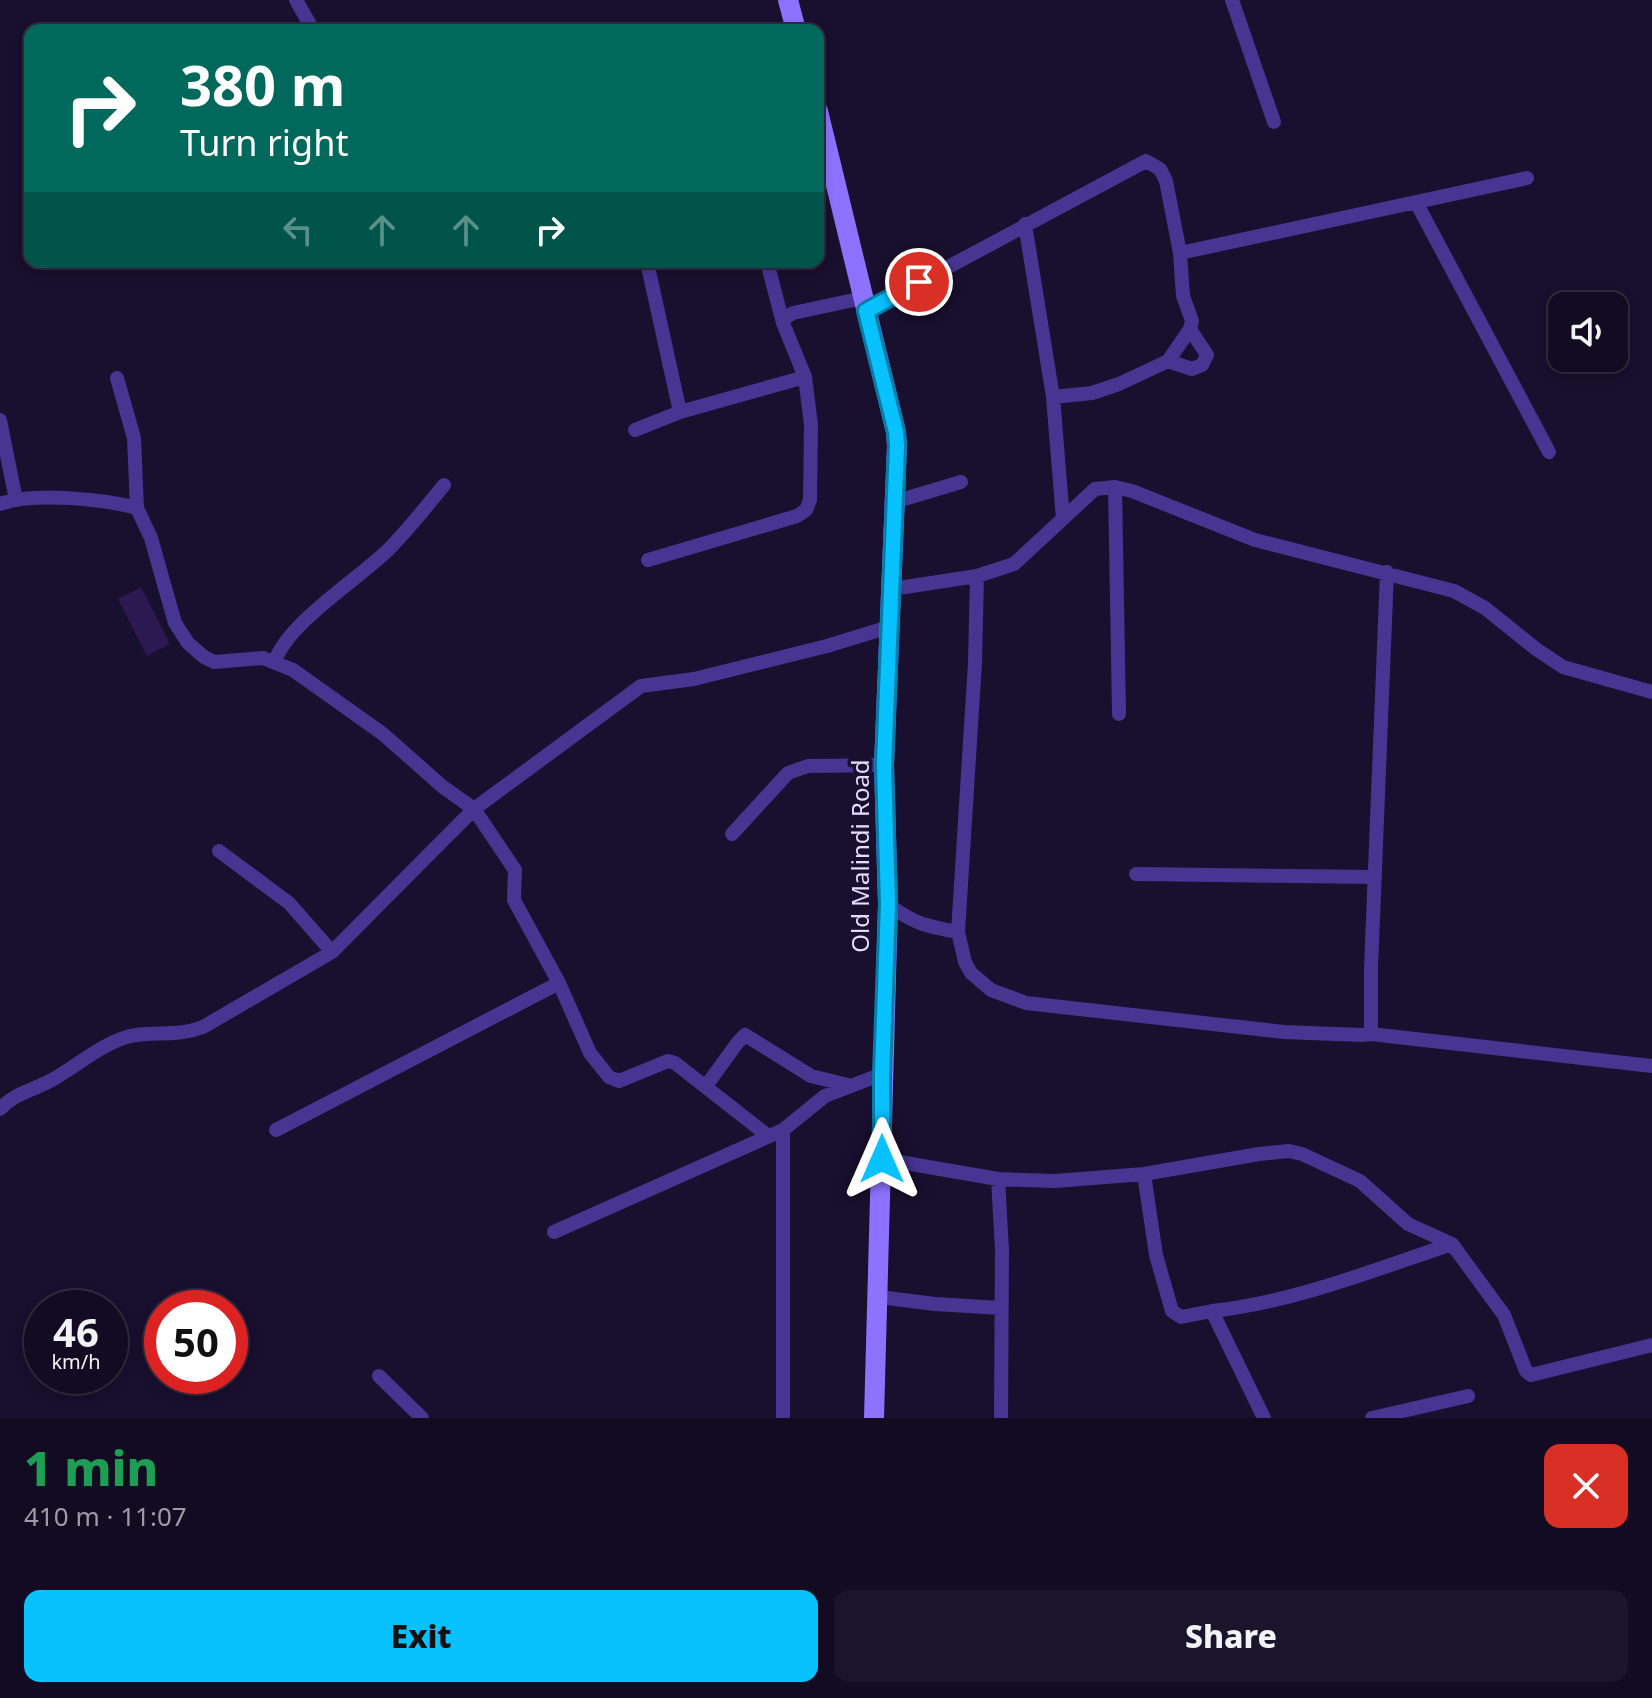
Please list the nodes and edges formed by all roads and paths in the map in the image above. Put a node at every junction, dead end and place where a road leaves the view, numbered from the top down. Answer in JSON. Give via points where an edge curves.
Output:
{"nodes":[{"id":1,"x":296,"y":0,"type":"edge"},
{"id":2,"x":788,"y":0,"type":"edge"},
{"id":3,"x":1232,"y":0,"type":"edge"},
{"id":4,"x":310,"y":24,"type":"edge"},
{"id":5,"x":794,"y":24,"type":"edge"},
{"id":6,"x":1274,"y":122,"type":"dead end"},
{"id":7,"x":824,"y":136,"type":"edge"},
{"id":8,"x":1527,"y":178,"type":"dead end"},
{"id":9,"x":1416,"y":202,"type":"junction"},
{"id":10,"x":1025,"y":224,"type":"junction"},
{"id":11,"x":1180,"y":253,"type":"junction"},
{"id":12,"x":648,"y":268,"type":"edge"},
{"id":13,"x":769,"y":268,"type":"edge"},
{"id":14,"x":864,"y":304,"type":"junction"},
{"id":15,"x":783,"y":323,"type":"junction"},
{"id":16,"x":1190,"y":329,"type":"junction"},
{"id":17,"x":1168,"y":361,"type":"junction"},
{"id":18,"x":805,"y":377,"type":"junction"},
{"id":19,"x":117,"y":378,"type":"dead end"},
{"id":20,"x":1053,"y":397,"type":"junction"},
{"id":21,"x":680,"y":412,"type":"junction"},
{"id":22,"x":0,"y":420,"type":"edge"},
{"id":23,"x":635,"y":430,"type":"dead end"},
{"id":24,"x":1549,"y":452,"type":"dead end"},
{"id":25,"x":961,"y":482,"type":"dead end"},
{"id":26,"x":444,"y":485,"type":"dead end"},
{"id":27,"x":1115,"y":487,"type":"junction"},
{"id":28,"x":16,"y":500,"type":"junction"},
{"id":29,"x":894,"y":502,"type":"junction"},
{"id":30,"x":0,"y":504,"type":"edge"},
{"id":31,"x":137,"y":508,"type":"junction"},
{"id":32,"x":1063,"y":519,"type":"junction"},
{"id":33,"x":648,"y":560,"type":"dead end"},
{"id":34,"x":1387,"y":572,"type":"junction"},
{"id":35,"x":977,"y":576,"type":"junction"},
{"id":36,"x":892,"y":589,"type":"junction"},
{"id":37,"x":889,"y":627,"type":"junction"},
{"id":38,"x":275,"y":661,"type":"junction"},
{"id":39,"x":1652,"y":692,"type":"edge"},
{"id":40,"x":1119,"y":714,"type":"dead end"},
{"id":41,"x":884,"y":765,"type":"junction"},
{"id":42,"x":474,"y":809,"type":"junction"},
{"id":43,"x":732,"y":834,"type":"dead end"},
{"id":44,"x":219,"y":851,"type":"dead end"},
{"id":45,"x":1136,"y":874,"type":"dead end"},
{"id":46,"x":1375,"y":877,"type":"junction"},
{"id":47,"x":888,"y":904,"type":"junction"},
{"id":48,"x":958,"y":932,"type":"junction"},
{"id":49,"x":332,"y":952,"type":"junction"},
{"id":50,"x":559,"y":983,"type":"junction"},
{"id":51,"x":1371,"y":1034,"type":"junction"},
{"id":52,"x":1652,"y":1066,"type":"edge"},
{"id":53,"x":882,"y":1074,"type":"junction"},
{"id":54,"x":848,"y":1085,"type":"junction"},
{"id":55,"x":706,"y":1086,"type":"junction"},
{"id":56,"x":0,"y":1109,"type":"edge"},
{"id":57,"x":276,"y":1130,"type":"dead end"},
{"id":58,"x":783,"y":1130,"type":"junction"},
{"id":59,"x":767,"y":1135,"type":"junction"},
{"id":60,"x":882,"y":1159,"type":"junction"},
{"id":61,"x":1144,"y":1174,"type":"junction"},
{"id":62,"x":998,"y":1179,"type":"junction"},
{"id":63,"x":554,"y":1232,"type":"dead end"},
{"id":64,"x":1452,"y":1244,"type":"junction"},
{"id":65,"x":879,"y":1297,"type":"junction"},
{"id":66,"x":1001,"y":1308,"type":"junction"},
{"id":67,"x":1212,"y":1311,"type":"junction"},
{"id":68,"x":1652,"y":1345,"type":"edge"},
{"id":69,"x":379,"y":1376,"type":"dead end"},
{"id":70,"x":1468,"y":1396,"type":"dead end"},
{"id":71,"x":422,"y":1418,"type":"edge"},
{"id":72,"x":783,"y":1418,"type":"edge"},
{"id":73,"x":874,"y":1418,"type":"edge"},
{"id":74,"x":1001,"y":1418,"type":"edge"},
{"id":75,"x":1264,"y":1418,"type":"edge"},
{"id":76,"x":1372,"y":1418,"type":"edge"}],
"edges":[{"from":1,"to":4,"type":"street"},
{"from":2,"to":5,"type":"main road"},
{"from":3,"to":6,"type":"street"},
{"from":7,"to":14,"type":"main road","name":"Old Malindi Road"},
{"from":8,"to":9,"type":"street"},
{"from":9,"to":11,"type":"street"},
{"from":9,"to":24,"type":"street"},
{"from":10,"to":11,"type":"street","via":[[1146,161],[1160,169],[1166,181]]},
{"from":10,"to":14,"type":"street"},
{"from":10,"to":20,"type":"street"},
{"from":11,"to":16,"type":"street"},
{"from":12,"to":21,"type":"street"},
{"from":13,"to":15,"type":"street"},
{"from":14,"to":15,"type":"street","via":[[793,313]]},
{"from":14,"to":29,"type":"main road","name":"Old Malindi Road","via":[[896,432]]},
{"from":15,"to":18,"type":"street"},
{"from":16,"to":17,"type":"street"},
{"from":16,"to":17,"type":"street","via":[[1207,355],[1202,365],[1192,369]]},
{"from":17,"to":20,"type":"street","via":[[1092,393]]},
{"from":18,"to":21,"type":"street"},
{"from":18,"to":33,"type":"street","via":[[811,425],[806,510]]},
{"from":19,"to":31,"type":"street","via":[[134,438]]},
{"from":20,"to":32,"type":"street"},
{"from":21,"to":23,"type":"street"},
{"from":22,"to":28,"type":"street"},
{"from":25,"to":29,"type":"street"},
{"from":26,"to":38,"type":"street","via":[[390,548],[292,634]]},
{"from":27,"to":32,"type":"street","via":[[1095,489]]},
{"from":27,"to":34,"type":"street","via":[[1255,540]]},
{"from":27,"to":40,"type":"street"},
{"from":28,"to":30,"type":"street"},
{"from":28,"to":31,"type":"street","via":[[90,499]]},
{"from":29,"to":36,"type":"main road","name":"Old Malindi Road"},
{"from":31,"to":38,"type":"street","via":[[175,623],[188,643],[214,662]]},
{"from":32,"to":35,"type":"street","via":[[1014,564]]},
{"from":34,"to":39,"type":"street","via":[[1454,591],[1563,667]]},
{"from":34,"to":46,"type":"street"},
{"from":35,"to":36,"type":"street"},
{"from":35,"to":48,"type":"street"},
{"from":36,"to":37,"type":"main road","name":"Old Malindi Road"},
{"from":37,"to":41,"type":"main road","name":"Old Malindi Road"},
{"from":37,"to":42,"type":"street","via":[[694,679],[641,686]]},
{"from":38,"to":42,"type":"street","via":[[319,686]]},
{"from":41,"to":43,"type":"street","via":[[808,766],[788,773]]},
{"from":41,"to":47,"type":"main road","name":"Old Malindi Road"},
{"from":42,"to":49,"type":"street"},
{"from":42,"to":50,"type":"street","via":[[515,870],[514,900]]},
{"from":44,"to":49,"type":"street","via":[[289,903]]},
{"from":45,"to":46,"type":"street"},
{"from":46,"to":51,"type":"street"},
{"from":47,"to":48,"type":"street","via":[[909,920]]},
{"from":47,"to":53,"type":"main road","name":"Old Malindi Road"},
{"from":48,"to":51,"type":"street","via":[[971,973],[991,990],[1026,1003],[1284,1032]]},
{"from":49,"to":56,"type":"street","via":[[203,1027],[183,1035],[129,1037],[11,1098]]},
{"from":50,"to":55,"type":"street","via":[[590,1053],[614,1081],[668,1061]]},
{"from":50,"to":57,"type":"street"},
{"from":51,"to":52,"type":"street"},
{"from":53,"to":54,"type":"street"},
{"from":53,"to":60,"type":"main road","name":"Old Malindi Road"},
{"from":54,"to":55,"type":"street","via":[[811,1076],[745,1035]]},
{"from":54,"to":58,"type":"street"},
{"from":55,"to":59,"type":"street"},
{"from":58,"to":59,"type":"street"},
{"from":58,"to":72,"type":"street"},
{"from":59,"to":63,"type":"street"},
{"from":60,"to":62,"type":"street"},
{"from":60,"to":65,"type":"main road","name":"Old Malindi Road"},
{"from":61,"to":62,"type":"street"},
{"from":61,"to":64,"type":"street","via":[[1289,1151],[1345,1172],[1413,1227]]},
{"from":61,"to":67,"type":"street","via":[[1156,1255],[1172,1311],[1181,1317]]},
{"from":62,"to":66,"type":"street"},
{"from":64,"to":67,"type":"street","via":[[1362,1275],[1242,1308]]},
{"from":64,"to":68,"type":"street","via":[[1504,1315],[1531,1375]]},
{"from":65,"to":66,"type":"street"},
{"from":65,"to":73,"type":"main road","name":"Old Malindi Road"},
{"from":66,"to":74,"type":"street"},
{"from":67,"to":75,"type":"street"},
{"from":69,"to":71,"type":"street"},
{"from":70,"to":76,"type":"street"}]}
